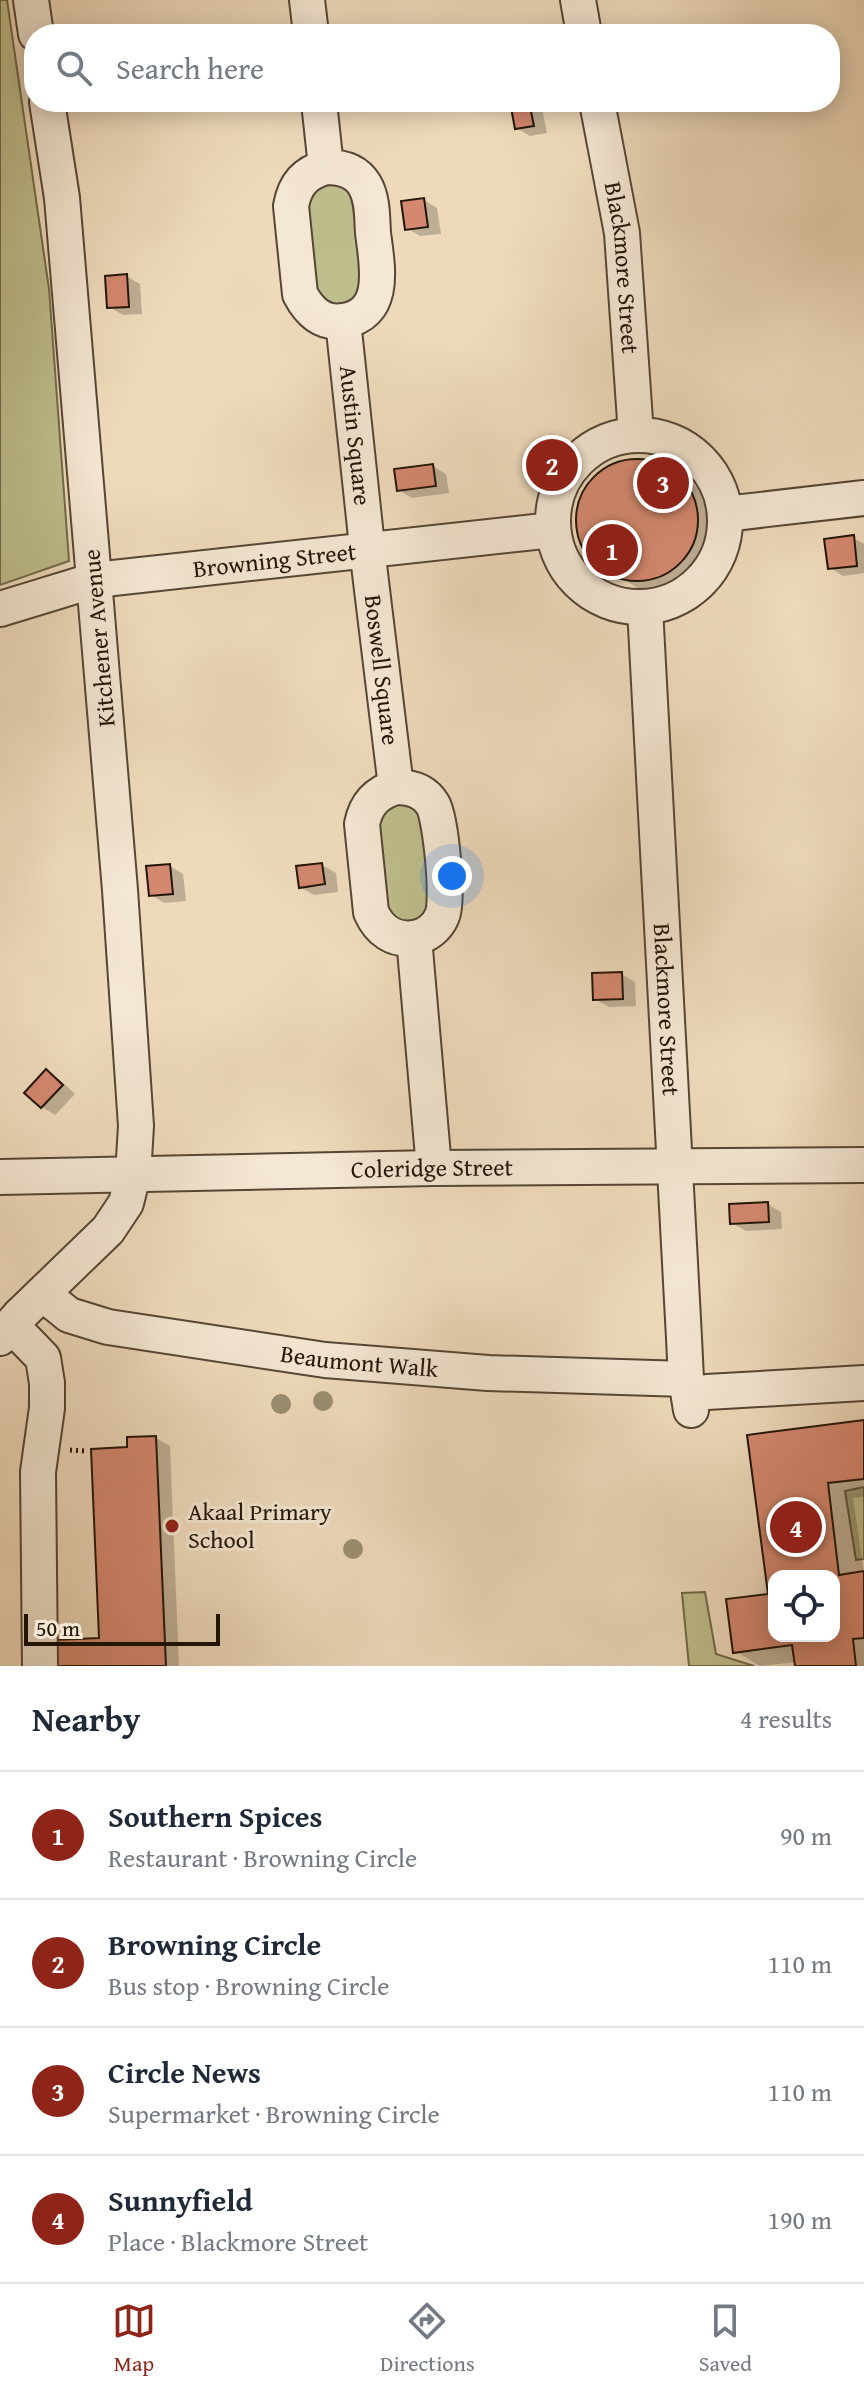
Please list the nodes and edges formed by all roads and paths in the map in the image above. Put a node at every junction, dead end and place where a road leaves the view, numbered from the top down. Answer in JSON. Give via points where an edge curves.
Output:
{"nodes":[{"id":1,"x":31,"y":0,"type":"edge"},
{"id":2,"x":307,"y":0,"type":"edge"},
{"id":3,"x":578,"y":0,"type":"edge"},
{"id":4,"x":35,"y":24,"type":"edge"},
{"id":5,"x":310,"y":24,"type":"edge"},
{"id":6,"x":582,"y":24,"type":"edge"},
{"id":7,"x":49,"y":112,"type":"edge"},
{"id":8,"x":320,"y":112,"type":"edge"},
{"id":9,"x":599,"y":112,"type":"edge"},
{"id":10,"x":326,"y":167,"type":"junction"},
{"id":11,"x":343,"y":321,"type":"junction"},
{"id":12,"x":636,"y":435,"type":"junction"},
{"id":13,"x":864,"y":498,"type":"edge"},
{"id":14,"x":725,"y":514,"type":"junction"},
{"id":15,"x":553,"y":530,"type":"junction"},
{"id":16,"x":368,"y":551,"type":"junction"},
{"id":17,"x":95,"y":580,"type":"junction"},
{"id":18,"x":645,"y":608,"type":"junction"},
{"id":19,"x":0,"y":609,"type":"edge"},
{"id":20,"x":396,"y":787,"type":"junction"},
{"id":21,"x":414,"y":938,"type":"junction"},
{"id":22,"x":864,"y":1165,"type":"edge"},
{"id":23,"x":674,"y":1167,"type":"junction"},
{"id":24,"x":434,"y":1168,"type":"junction"},
{"id":25,"x":133,"y":1175,"type":"junction"},
{"id":26,"x":0,"y":1177,"type":"edge"},
{"id":27,"x":43,"y":1294,"type":"junction"},
{"id":28,"x":5,"y":1331,"type":"edge"},
{"id":29,"x":864,"y":1383,"type":"edge"},
{"id":30,"x":695,"y":1394,"type":"junction"},
{"id":31,"x":40,"y":1666,"type":"edge"}],
"edges":[{"from":1,"to":4,"type":"street"},
{"from":2,"to":5,"type":"street"},
{"from":3,"to":6,"type":"street"},
{"from":7,"to":17,"type":"street","name":"Kitchener Avenue","via":[[62,198]]},
{"from":8,"to":10,"type":"street"},
{"from":9,"to":12,"type":"street","name":"Blackmore Street","via":[[622,233]]},
{"from":10,"to":11,"type":"street","via":[[353,173],[370,200],[378,280],[374,298],[365,312]]},
{"from":10,"to":11,"type":"street","via":[[306,176],[293,193],[300,294],[322,319]]},
{"from":11,"to":16,"type":"street","name":"Austin Square"},
{"from":12,"to":14,"type":"street","via":[[669,440],[698,458],[714,477]]},
{"from":12,"to":15,"type":"street","via":[[596,446],[571,467],[552,512]]},
{"from":13,"to":14,"type":"street"},
{"from":14,"to":18,"type":"street","via":[[716,562],[699,585],[679,599]]},
{"from":15,"to":16,"type":"street","name":"Browning Street"},
{"from":15,"to":18,"type":"street","via":[[560,559],[576,582],[608,603]]},
{"from":16,"to":17,"type":"street","name":"Browning Street"},
{"from":16,"to":20,"type":"street","name":"Boswell Square"},
{"from":17,"to":19,"type":"street","name":"Browning Street"},
{"from":17,"to":25,"type":"street","name":"Kitchener Avenue","via":[[136,1126]]},
{"from":18,"to":23,"type":"street","name":"Blackmore Street"},
{"from":20,"to":21,"type":"street","via":[[422,793],[438,819],[443,916],[433,930]]},
{"from":20,"to":21,"type":"street","via":[[383,791],[364,812],[371,912],[384,931]]},
{"from":21,"to":24,"type":"street"},
{"from":22,"to":23,"type":"street","name":"Coleridge Street"},
{"from":23,"to":24,"type":"street","name":"Coleridge Street"},
{"from":23,"to":30,"type":"street","name":"Blackmore Street"},
{"from":24,"to":25,"type":"street","name":"Coleridge Street"},
{"from":25,"to":26,"type":"street","name":"Coleridge Street"},
{"from":25,"to":27,"type":"street","name":"Kitchener Avenue","via":[[126,1203],[108,1230]]},
{"from":27,"to":28,"type":"street","name":"Kitchener Avenue"},
{"from":27,"to":30,"type":"street","name":"Beaumont Walk","via":[[69,1315],[108,1327],[325,1360]]},
{"from":28,"to":31,"type":"street","via":[[43,1358],[47,1383],[38,1472]]},
{"from":29,"to":30,"type":"street","name":"Beaumont Walk"}]}
